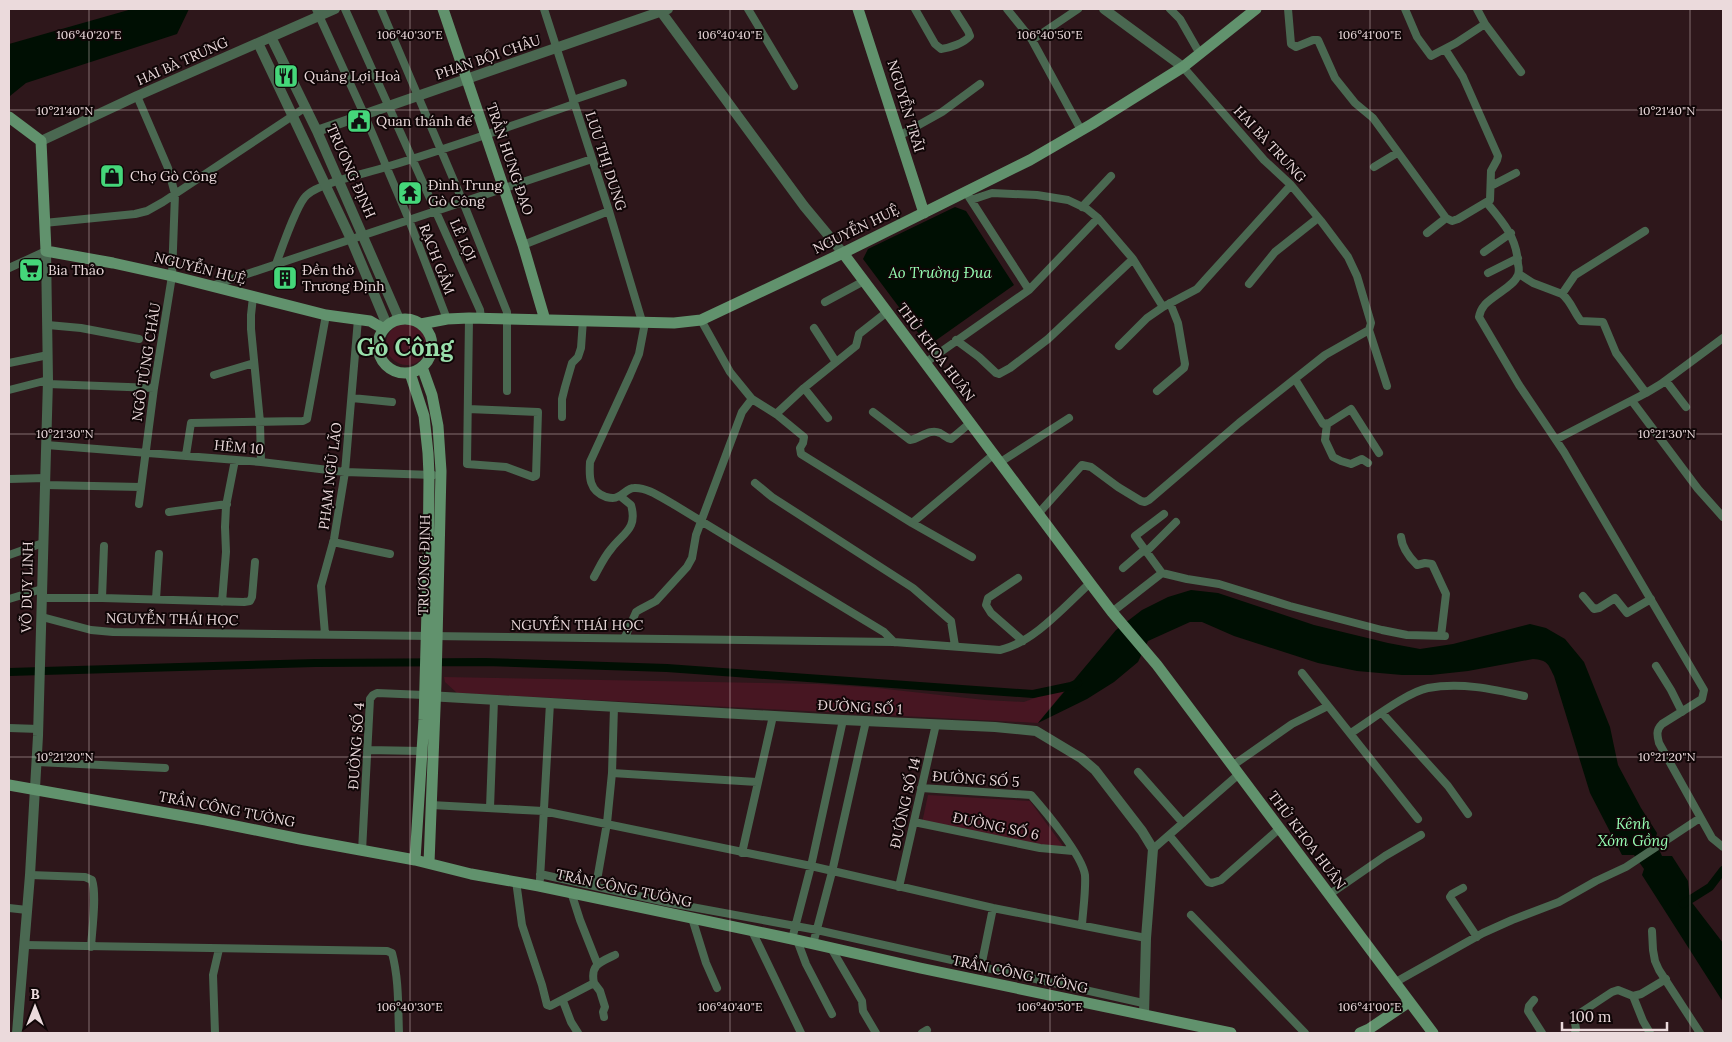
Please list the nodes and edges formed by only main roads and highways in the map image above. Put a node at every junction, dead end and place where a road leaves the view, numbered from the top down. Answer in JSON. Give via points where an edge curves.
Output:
{"nodes":[{"id":1,"x":443,"y":9,"type":"edge"},
{"id":2,"x":858,"y":9,"type":"edge"},
{"id":3,"x":1255,"y":9,"type":"edge"},
{"id":4,"x":9,"y":117,"type":"edge"},
{"id":5,"x":924,"y":213,"type":"junction"},
{"id":6,"x":46,"y":251,"type":"joint"},
{"id":7,"x":843,"y":253,"type":"junction"},
{"id":8,"x":545,"y":320,"type":"junction"},
{"id":9,"x":421,"y":324,"type":"junction"},
{"id":10,"x":386,"y":327,"type":"junction"},
{"id":11,"x":422,"y":367,"type":"junction"},
{"id":12,"x":410,"y":373,"type":"junction"},
{"id":13,"x":435,"y":475,"type":"junction"},
{"id":14,"x":430,"y":689,"type":"junction"},
{"id":15,"x":9,"y":784,"type":"edge"},
{"id":16,"x":415,"y":860,"type":"junction"},
{"id":17,"x":429,"y":863,"type":"junction"},
{"id":18,"x":1409,"y":1002,"type":"junction"},
{"id":19,"x":1428,"y":1031,"type":"edge"},
{"id":20,"x":1231,"y":1033,"type":"edge"},
{"id":21,"x":1360,"y":1033,"type":"edge"}],
"edges":[{"from":1,"to":8,"type":"main road","name":"TRẦN HƯNG ĐẠO"},
{"from":2,"to":5,"type":"main road","name":"NGUYỄN TRÃI"},
{"from":3,"to":5,"type":"main road","name":"NGUYỄN HUỆ","via":[[1183,67],[1081,130],[969,196]]},
{"from":4,"to":6,"type":"main road","name":"VÕ DUY LINH","via":[[41,141]]},
{"from":5,"to":7,"type":"main road","name":"NGUYỄN HUỆ"},
{"from":6,"to":10,"type":"main road","name":"NGUYỄN HUỆ","via":[[214,285],[326,315],[370,321]]},
{"from":7,"to":8,"type":"main road","name":"NGUYỄN HUỆ","via":[[701,320],[674,323]]},
{"from":7,"to":18,"type":"main road","name":"THỦ KHOA HUÂN"},
{"from":8,"to":9,"type":"main road","name":"NGUYỄN HUỆ","via":[[469,318]]},
{"from":9,"to":10,"type":"main road","via":[[413,320],[399,320]]},
{"from":9,"to":11,"type":"main road","via":[[428,330],[433,347],[431,356]]},
{"from":10,"to":12,"type":"main road","via":[[378,340],[380,358],[393,371]]},
{"from":11,"to":12,"type":"main road"},
{"from":11,"to":13,"type":"main road","name":"TRƯƠNG ĐỊNH","via":[[438,426],[440,448]]},
{"from":12,"to":13,"type":"main road","name":"TRƯƠNG ĐỊNH","via":[[424,416],[428,453]]},
{"from":13,"to":14,"type":"main road","name":"TRƯƠNG ĐỊNH"},
{"from":14,"to":16,"type":"main road","via":[[422,751]]},
{"from":14,"to":17,"type":"main road"},
{"from":15,"to":16,"type":"main road","name":"TRẦN CÔNG TƯỜNG"},
{"from":16,"to":17,"type":"main road","name":"TRẦN CÔNG TƯỜNG"},
{"from":17,"to":20,"type":"main road","name":"TRẦN CÔNG TƯỜNG","via":[[516,882],[540,880],[571,892]]},
{"from":18,"to":19,"type":"main road","name":"THỦ KHOA HUÂN"},
{"from":18,"to":21,"type":"main road"}]}
